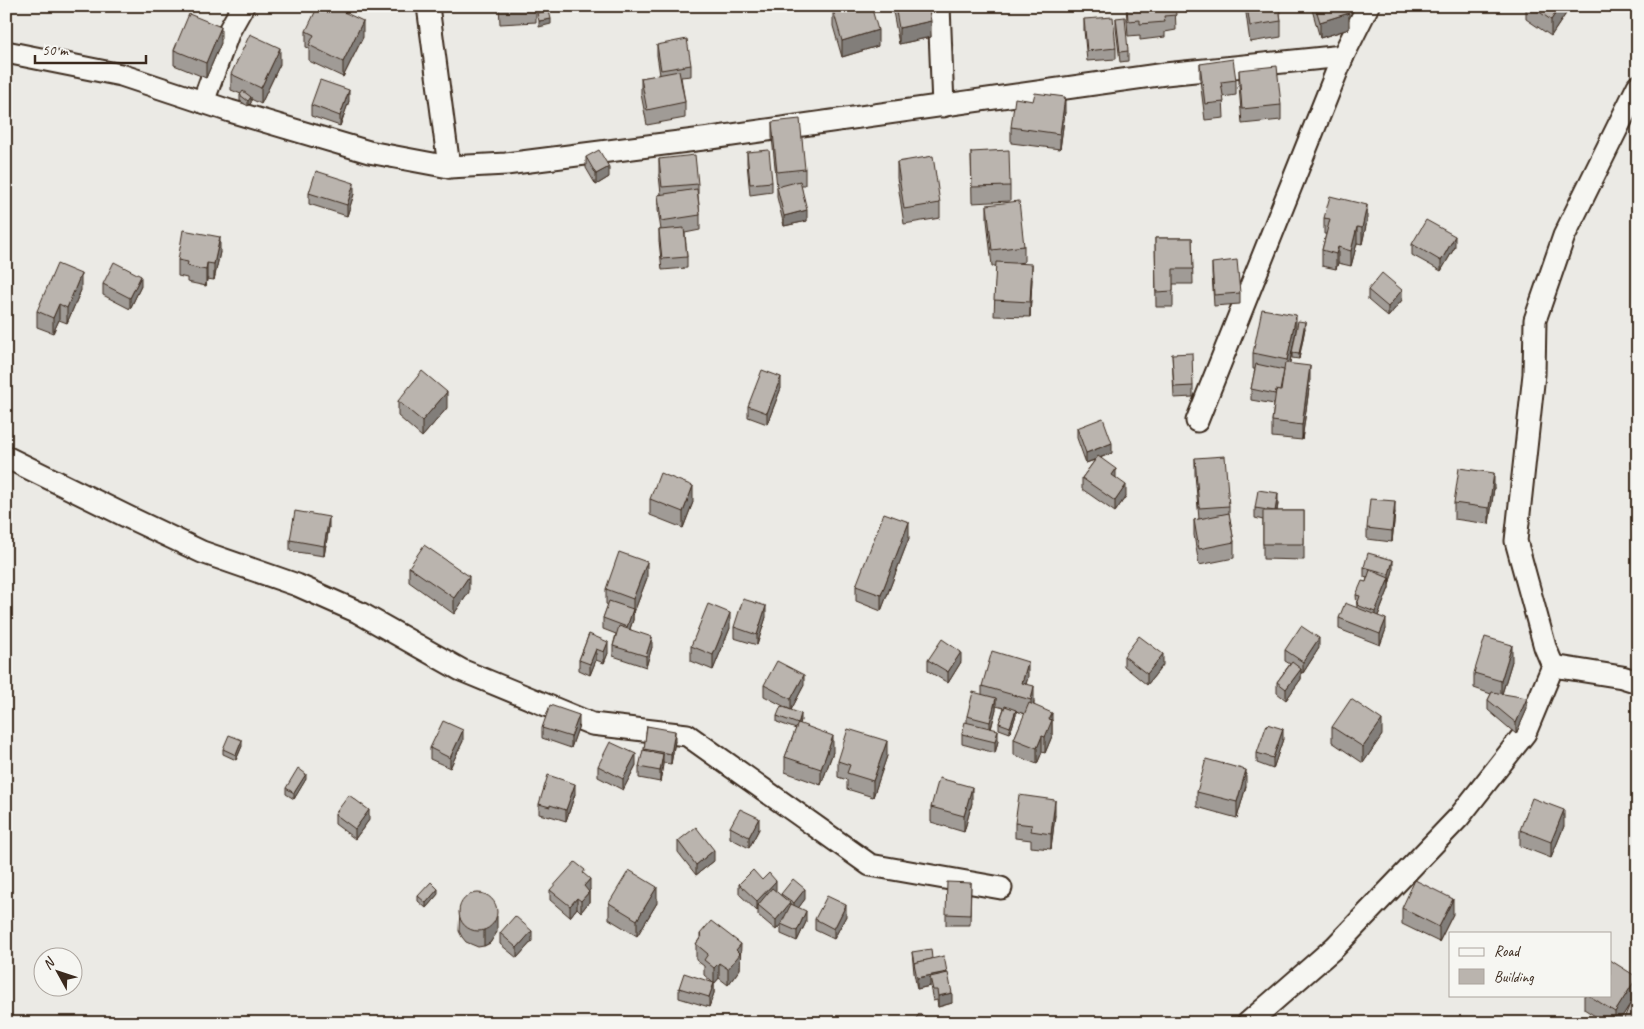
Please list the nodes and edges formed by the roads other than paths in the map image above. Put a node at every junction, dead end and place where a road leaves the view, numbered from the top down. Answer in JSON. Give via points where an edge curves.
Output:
{"nodes":[{"id":1,"x":243,"y":6,"type":"edge"},
{"id":2,"x":428,"y":6,"type":"edge"},
{"id":3,"x":940,"y":6,"type":"edge"},
{"id":4,"x":1368,"y":6,"type":"edge"},
{"id":5,"x":6,"y":52,"type":"edge"},
{"id":6,"x":1343,"y":56,"type":"junction"},
{"id":7,"x":1638,"y":86,"type":"edge"},
{"id":8,"x":203,"y":102,"type":"junction"},
{"id":9,"x":943,"y":106,"type":"junction"},
{"id":10,"x":449,"y":167,"type":"junction"},
{"id":11,"x":1197,"y":421,"type":"dead end"},
{"id":12,"x":6,"y":457,"type":"edge"},
{"id":13,"x":1553,"y":666,"type":"junction"},
{"id":14,"x":1638,"y":682,"type":"edge"},
{"id":15,"x":1001,"y":888,"type":"dead end"},
{"id":16,"x":1248,"y":1023,"type":"edge"}],
"edges":[{"from":1,"to":8,"type":"street","via":[[229,31]]},
{"from":2,"to":10,"type":"street"},
{"from":3,"to":9,"type":"street"},
{"from":4,"to":6,"type":"street"},
{"from":5,"to":8,"type":"street","via":[[121,75]]},
{"from":6,"to":9,"type":"street","via":[[1164,74]]},
{"from":6,"to":11,"type":"street"},
{"from":7,"to":13,"type":"street","via":[[1564,236],[1535,320],[1534,374],[1516,541]]},
{"from":8,"to":10,"type":"street","via":[[369,152]]},
{"from":9,"to":10,"type":"street","via":[[526,161]]},
{"from":12,"to":15,"type":"street","via":[[202,552],[297,585],[358,612],[461,670],[592,724],[687,735],[870,865]]},
{"from":13,"to":14,"type":"street"},
{"from":13,"to":16,"type":"street","via":[[1525,733],[1459,817],[1336,947]]}]}
